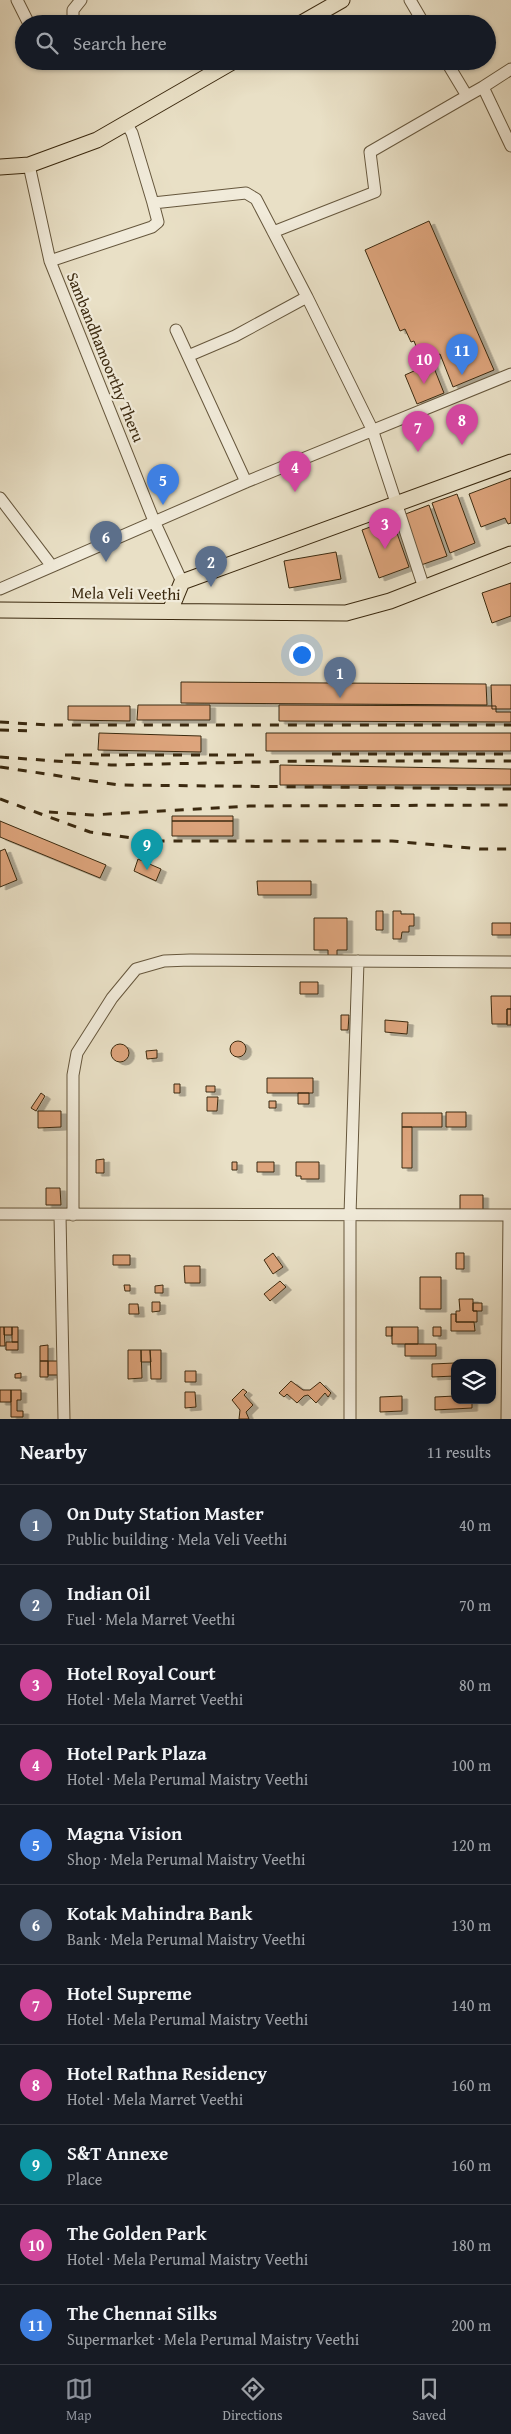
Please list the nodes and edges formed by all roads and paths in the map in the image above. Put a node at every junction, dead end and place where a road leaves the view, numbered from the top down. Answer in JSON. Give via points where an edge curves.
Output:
{"nodes":[{"id":1,"x":17,"y":0,"type":"edge"},
{"id":2,"x":81,"y":0,"type":"edge"},
{"id":3,"x":342,"y":0,"type":"edge"},
{"id":4,"x":410,"y":0,"type":"edge"},
{"id":5,"x":24,"y":15,"type":"edge"},
{"id":6,"x":73,"y":15,"type":"edge"},
{"id":7,"x":316,"y":15,"type":"edge"},
{"id":8,"x":419,"y":15,"type":"edge"},
{"id":9,"x":511,"y":69,"type":"edge"},
{"id":10,"x":218,"y":70,"type":"edge"},
{"id":11,"x":451,"y":70,"type":"edge"},
{"id":12,"x":483,"y":87,"type":"junction"},
{"id":13,"x":467,"y":96,"type":"junction"},
{"id":14,"x":126,"y":123,"type":"junction"},
{"id":15,"x":511,"y":146,"type":"edge"},
{"id":16,"x":29,"y":165,"type":"junction"},
{"id":17,"x":0,"y":167,"type":"edge"},
{"id":18,"x":153,"y":203,"type":"junction"},
{"id":19,"x":273,"y":232,"type":"junction"},
{"id":20,"x":50,"y":260,"type":"junction"},
{"id":21,"x":307,"y":297,"type":"junction"},
{"id":22,"x":176,"y":330,"type":"dead end"},
{"id":23,"x":188,"y":356,"type":"junction"},
{"id":24,"x":511,"y":374,"type":"edge"},
{"id":25,"x":372,"y":430,"type":"junction"},
{"id":26,"x":511,"y":462,"type":"edge"},
{"id":27,"x":246,"y":482,"type":"junction"},
{"id":28,"x":0,"y":498,"type":"edge"},
{"id":29,"x":396,"y":505,"type":"junction"},
{"id":30,"x":154,"y":521,"type":"junction"},
{"id":31,"x":511,"y":554,"type":"edge"},
{"id":32,"x":51,"y":566,"type":"junction"},
{"id":33,"x":182,"y":582,"type":"junction"},
{"id":34,"x":424,"y":588,"type":"junction"},
{"id":35,"x":0,"y":589,"type":"edge"},
{"id":36,"x":0,"y":610,"type":"edge"},
{"id":37,"x":170,"y":611,"type":"junction"},
{"id":38,"x":358,"y":961,"type":"junction"},
{"id":39,"x":511,"y":962,"type":"edge"},
{"id":40,"x":0,"y":1214,"type":"edge"},
{"id":41,"x":60,"y":1214,"type":"junction"},
{"id":42,"x":72,"y":1215,"type":"junction"},
{"id":43,"x":350,"y":1215,"type":"junction"},
{"id":44,"x":510,"y":1215,"type":"edge"},
{"id":45,"x":64,"y":1419,"type":"edge"},
{"id":46,"x":350,"y":1419,"type":"edge"},
{"id":47,"x":507,"y":1419,"type":"edge"}],
"edges":[{"from":1,"to":5,"type":"street"},
{"from":2,"to":6,"type":"street"},
{"from":3,"to":7,"type":"main road"},
{"from":4,"to":8,"type":"street"},
{"from":9,"to":12,"type":"street"},
{"from":10,"to":14,"type":"main road"},
{"from":11,"to":13,"type":"street"},
{"from":12,"to":13,"type":"street"},
{"from":12,"to":15,"type":"street"},
{"from":13,"to":19,"type":"street","via":[[370,152],[374,192]]},
{"from":14,"to":16,"type":"main road","via":[[97,140]]},
{"from":14,"to":18,"type":"street"},
{"from":16,"to":17,"type":"main road"},
{"from":16,"to":20,"type":"street","name":"Sambandhamoorthy Theru"},
{"from":18,"to":19,"type":"street","via":[[246,193],[256,199]]},
{"from":18,"to":20,"type":"street","via":[[158,222],[152,227]]},
{"from":19,"to":21,"type":"street"},
{"from":20,"to":30,"type":"street","name":"Sambandhamoorthy Theru"},
{"from":21,"to":23,"type":"street","via":[[235,336]]},
{"from":21,"to":25,"type":"street"},
{"from":22,"to":23,"type":"street"},
{"from":23,"to":27,"type":"street"},
{"from":24,"to":25,"type":"street"},
{"from":25,"to":27,"type":"street"},
{"from":25,"to":29,"type":"street"},
{"from":26,"to":29,"type":"main road"},
{"from":27,"to":30,"type":"street"},
{"from":28,"to":32,"type":"street"},
{"from":29,"to":33,"type":"main road"},
{"from":29,"to":34,"type":"street"},
{"from":30,"to":32,"type":"street"},
{"from":30,"to":33,"type":"street","name":"Sambandhamoorthy Theru"},
{"from":31,"to":34,"type":"main road","name":"Mela Veli Veethi"},
{"from":32,"to":35,"type":"street"},
{"from":33,"to":37,"type":"main road"},
{"from":34,"to":37,"type":"main road","name":"Mela Veli Veethi","via":[[346,612]]},
{"from":36,"to":37,"type":"main road","name":"Mela Veli Veethi"},
{"from":38,"to":39,"type":"street"},
{"from":38,"to":42,"type":"street","via":[[190,960],[164,961],[136,969],[112,998],[77,1053],[73,1075]]},
{"from":38,"to":43,"type":"street"},
{"from":40,"to":41,"type":"street"},
{"from":41,"to":42,"type":"street"},
{"from":41,"to":45,"type":"street"},
{"from":42,"to":43,"type":"street"},
{"from":43,"to":44,"type":"street"},
{"from":43,"to":46,"type":"street"},
{"from":44,"to":47,"type":"street"}]}
